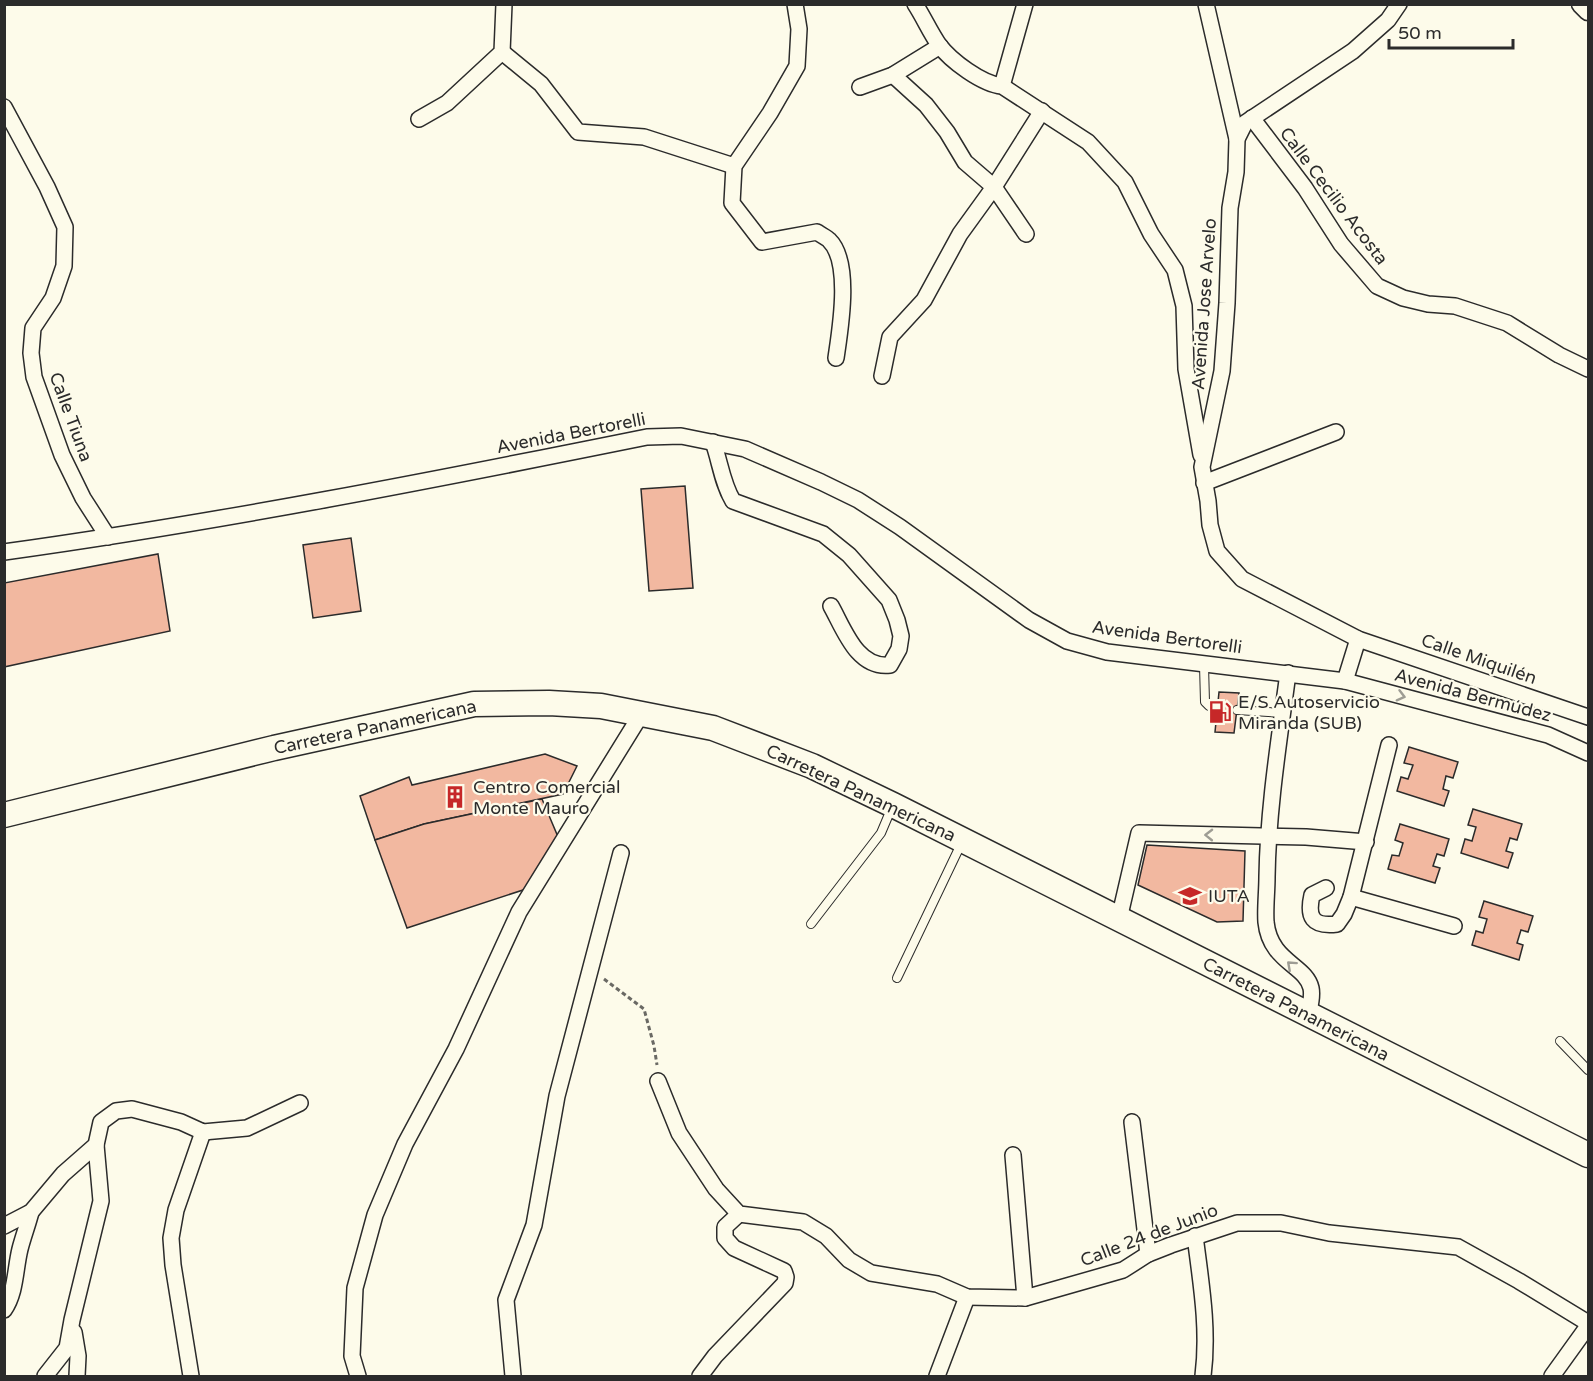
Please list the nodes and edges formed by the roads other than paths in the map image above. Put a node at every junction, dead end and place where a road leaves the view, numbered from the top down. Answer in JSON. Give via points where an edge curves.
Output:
{"nodes":[{"id":1,"x":504,"y":4,"type":"edge"},
{"id":2,"x":795,"y":4,"type":"edge"},
{"id":3,"x":915,"y":4,"type":"edge"},
{"id":4,"x":1025,"y":4,"type":"edge"},
{"id":5,"x":1206,"y":4,"type":"edge"},
{"id":6,"x":1399,"y":4,"type":"edge"},
{"id":7,"x":1581,"y":4,"type":"edge"},
{"id":8,"x":1588,"y":11,"type":"edge"},
{"id":9,"x":940,"y":46,"type":"junction"},
{"id":10,"x":502,"y":52,"type":"junction"},
{"id":11,"x":893,"y":75,"type":"junction"},
{"id":12,"x":1002,"y":86,"type":"junction"},
{"id":13,"x":860,"y":87,"type":"dead end"},
{"id":14,"x":4,"y":107,"type":"edge"},
{"id":15,"x":1042,"y":111,"type":"junction"},
{"id":16,"x":1252,"y":118,"type":"junction"},
{"id":17,"x":419,"y":119,"type":"dead end"},
{"id":18,"x":1237,"y":139,"type":"junction"},
{"id":19,"x":734,"y":166,"type":"junction"},
{"id":20,"x":994,"y":187,"type":"junction"},
{"id":21,"x":1026,"y":234,"type":"dead end"},
{"id":22,"x":836,"y":358,"type":"dead end"},
{"id":23,"x":1588,"y":369,"type":"edge"},
{"id":24,"x":882,"y":376,"type":"dead end"},
{"id":25,"x":1336,"y":432,"type":"dead end"},
{"id":26,"x":713,"y":442,"type":"junction"},
{"id":27,"x":1202,"y":467,"type":"junction"},
{"id":28,"x":1204,"y":483,"type":"junction"},
{"id":29,"x":108,"y":537,"type":"junction"},
{"id":30,"x":4,"y":552,"type":"edge"},
{"id":31,"x":831,"y":606,"type":"dead end"},
{"id":32,"x":1358,"y":639,"type":"junction"},
{"id":33,"x":1204,"y":664,"type":"junction"},
{"id":34,"x":1287,"y":673,"type":"junction"},
{"id":35,"x":1345,"y":681,"type":"junction"},
{"id":36,"x":1217,"y":708,"type":"dead end"},
{"id":37,"x":1237,"y":710,"type":"dead end"},
{"id":38,"x":642,"y":713,"type":"junction"},
{"id":39,"x":1282,"y":713,"type":"junction"},
{"id":40,"x":1588,"y":717,"type":"edge"},
{"id":41,"x":1389,"y":745,"type":"dead end"},
{"id":42,"x":1588,"y":753,"type":"edge"},
{"id":43,"x":893,"y":805,"type":"junction"},
{"id":44,"x":4,"y":814,"type":"edge"},
{"id":45,"x":1268,"y":837,"type":"junction"},
{"id":46,"x":962,"y":840,"type":"junction"},
{"id":47,"x":1366,"y":842,"type":"junction"},
{"id":48,"x":621,"y":854,"type":"dead end"},
{"id":49,"x":1326,"y":888,"type":"dead end"},
{"id":50,"x":1351,"y":897,"type":"junction"},
{"id":51,"x":1119,"y":919,"type":"junction"},
{"id":52,"x":811,"y":924,"type":"dead end"},
{"id":53,"x":1454,"y":926,"type":"dead end"},
{"id":54,"x":897,"y":978,"type":"dead end"},
{"id":55,"x":1308,"y":1015,"type":"junction"},
{"id":56,"x":1560,"y":1041,"type":"dead end"},
{"id":57,"x":1588,"y":1070,"type":"edge"},
{"id":58,"x":658,"y":1081,"type":"road end"},
{"id":59,"x":300,"y":1103,"type":"dead end"},
{"id":60,"x":1132,"y":1122,"type":"dead end"},
{"id":61,"x":203,"y":1132,"type":"junction"},
{"id":62,"x":96,"y":1145,"type":"junction"},
{"id":63,"x":1012,"y":1155,"type":"dead end"},
{"id":64,"x":1588,"y":1155,"type":"edge"},
{"id":65,"x":31,"y":1212,"type":"junction"},
{"id":66,"x":738,"y":1214,"type":"junction"},
{"id":67,"x":4,"y":1226,"type":"edge"},
{"id":68,"x":1195,"y":1236,"type":"junction"},
{"id":69,"x":1148,"y":1254,"type":"junction"},
{"id":70,"x":967,"y":1297,"type":"junction"},
{"id":71,"x":1025,"y":1298,"type":"junction"},
{"id":72,"x":4,"y":1310,"type":"edge"},
{"id":73,"x":72,"y":1320,"type":"junction"},
{"id":74,"x":1588,"y":1325,"type":"edge"},
{"id":75,"x":191,"y":1376,"type":"edge"},
{"id":76,"x":45,"y":1377,"type":"edge"},
{"id":77,"x":77,"y":1377,"type":"edge"},
{"id":78,"x":358,"y":1377,"type":"edge"},
{"id":79,"x":513,"y":1377,"type":"edge"},
{"id":80,"x":700,"y":1377,"type":"edge"},
{"id":81,"x":937,"y":1377,"type":"edge"},
{"id":82,"x":1203,"y":1377,"type":"edge"},
{"id":83,"x":1552,"y":1377,"type":"edge"}],
"edges":[{"from":1,"to":10,"type":"street"},
{"from":2,"to":19,"type":"street","via":[[799,29],[797,66]]},
{"from":3,"to":9,"type":"street"},
{"from":4,"to":12,"type":"street"},
{"from":5,"to":18,"type":"street","name":"Avenida Jose Arvelo"},
{"from":6,"to":16,"type":"street","via":[[1388,20],[1353,51]]},
{"from":7,"to":8,"type":"street"},
{"from":9,"to":11,"type":"street"},
{"from":9,"to":12,"type":"street","via":[[960,66]]},
{"from":10,"to":17,"type":"street","via":[[447,103]]},
{"from":10,"to":19,"type":"street","via":[[541,84],[578,132],[644,137]]},
{"from":11,"to":13,"type":"street"},
{"from":11,"to":20,"type":"street","via":[[926,105],[965,162]]},
{"from":12,"to":15,"type":"street"},
{"from":14,"to":29,"type":"street","name":"Calle Tiuna","via":[[65,227],[64,266],[53,298],[33,328],[34,377],[62,455]]},
{"from":15,"to":20,"type":"street"},
{"from":15,"to":27,"type":"street","via":[[1088,142],[1125,182],[1150,234],[1175,270],[1184,306],[1186,369]]},
{"from":16,"to":18,"type":"street"},
{"from":16,"to":23,"type":"street","name":"Calle Cecilio Acosta","via":[[1341,244],[1377,286],[1403,298],[1455,306],[1507,323]]},
{"from":18,"to":27,"type":"street","name":"Avenida Jose Arvelo","via":[[1222,371]]},
{"from":19,"to":22,"type":"street","via":[[732,203],[762,242],[817,232],[831,241],[839,261],[844,300]]},
{"from":20,"to":21,"type":"street"},
{"from":20,"to":24,"type":"street","via":[[960,234],[924,300],[890,337]]},
{"from":25,"to":28,"type":"street"},
{"from":26,"to":29,"type":"street","name":"Avenida Bertorelli","via":[[681,436],[647,437]]},
{"from":26,"to":31,"type":"street","via":[[733,501],[823,534],[849,555],[889,600],[901,636],[890,665],[864,659]]},
{"from":26,"to":33,"type":"street","name":"Avenida Bertorelli","via":[[745,449],[858,501],[1029,620],[1067,641],[1107,652]]},
{"from":27,"to":28,"type":"street","name":"Avenida Jose Arvelo"},
{"from":28,"to":32,"type":"street","name":"Avenida Jose Arvelo","via":[[1213,539],[1230,568],[1242,579]]},
{"from":29,"to":30,"type":"street","name":"Avenida Bertorelli"},
{"from":32,"to":35,"type":"street"},
{"from":32,"to":40,"type":"street","name":"Calle Miquilén"},
{"from":33,"to":34,"type":"street","name":"Avenida Bertorelli"},
{"from":33,"to":36,"type":"lane","via":[[1204,702]]},
{"from":34,"to":35,"type":"street","name":"Avenida Bertorelli"},
{"from":34,"to":39,"type":"street"},
{"from":35,"to":42,"type":"street","name":"Avenida Bermúdez","one_way":true,"via":[[1548,735]]},
{"from":37,"to":39,"type":"lane"},
{"from":38,"to":43,"type":"main road","name":"Carretera Panamericana","via":[[713,728],[812,766]]},
{"from":38,"to":44,"type":"main road","name":"Carretera Panamericana","via":[[549,703],[474,704]]},
{"from":38,"to":78,"type":"street","via":[[519,912],[456,1049],[396,1164],[375,1215],[355,1288],[352,1356]]},
{"from":39,"to":45,"type":"street"},
{"from":41,"to":47,"type":"street"},
{"from":43,"to":46,"type":"main road","name":"Carretera Panamericana"},
{"from":43,"to":52,"type":"lane","via":[[881,833]]},
{"from":45,"to":47,"type":"street"},
{"from":45,"to":51,"type":"street","one_way":true,"via":[[1139,833]]},
{"from":55,"to":45,"type":"street","one_way":true,"via":[[1311,987],[1269,940]]},
{"from":46,"to":51,"type":"main road","name":"Carretera Panamericana"},
{"from":46,"to":54,"type":"lane"},
{"from":47,"to":50,"type":"street"},
{"from":48,"to":79,"type":"street","via":[[557,1096],[534,1225],[506,1300]]},
{"from":49,"to":50,"type":"street","via":[[1312,895],[1309,908],[1313,920],[1322,925],[1337,924]]},
{"from":50,"to":53,"type":"street"},
{"from":51,"to":55,"type":"main road","name":"Carretera Panamericana"},
{"from":55,"to":64,"type":"main road","name":"Carretera Panamericana"},
{"from":56,"to":57,"type":"lane"},
{"from":58,"to":66,"type":"street","via":[[679,1133],[716,1190]]},
{"from":59,"to":61,"type":"street","via":[[247,1128]]},
{"from":60,"to":69,"type":"street"},
{"from":61,"to":62,"type":"street","via":[[132,1109],[116,1111],[101,1122]]},
{"from":61,"to":75,"type":"street","via":[[176,1210],[171,1238]]},
{"from":62,"to":65,"type":"street","via":[[63,1174]]},
{"from":62,"to":73,"type":"street","via":[[101,1201]]},
{"from":63,"to":71,"type":"street"},
{"from":65,"to":67,"type":"street"},
{"from":65,"to":72,"type":"street"},
{"from":66,"to":70,"type":"street","name":"Calle 24 de Junio","via":[[803,1221],[871,1274],[937,1284]]},
{"from":66,"to":80,"type":"street","via":[[725,1227],[726,1238],[734,1248],[784,1271],[785,1283]]},
{"from":68,"to":69,"type":"street","name":"Calle 24 de Junio"},
{"from":68,"to":74,"type":"street","name":"Calle 24 de Junio","via":[[1237,1223],[1281,1223],[1329,1233],[1458,1247]]},
{"from":68,"to":82,"type":"street","via":[[1206,1322]]},
{"from":69,"to":71,"type":"street","name":"Calle 24 de Junio","via":[[1123,1270]]},
{"from":70,"to":71,"type":"street","name":"Calle 24 de Junio"},
{"from":70,"to":81,"type":"street"},
{"from":73,"to":76,"type":"street","via":[[67,1348]]},
{"from":73,"to":77,"type":"street"},
{"from":74,"to":83,"type":"street"}]}
